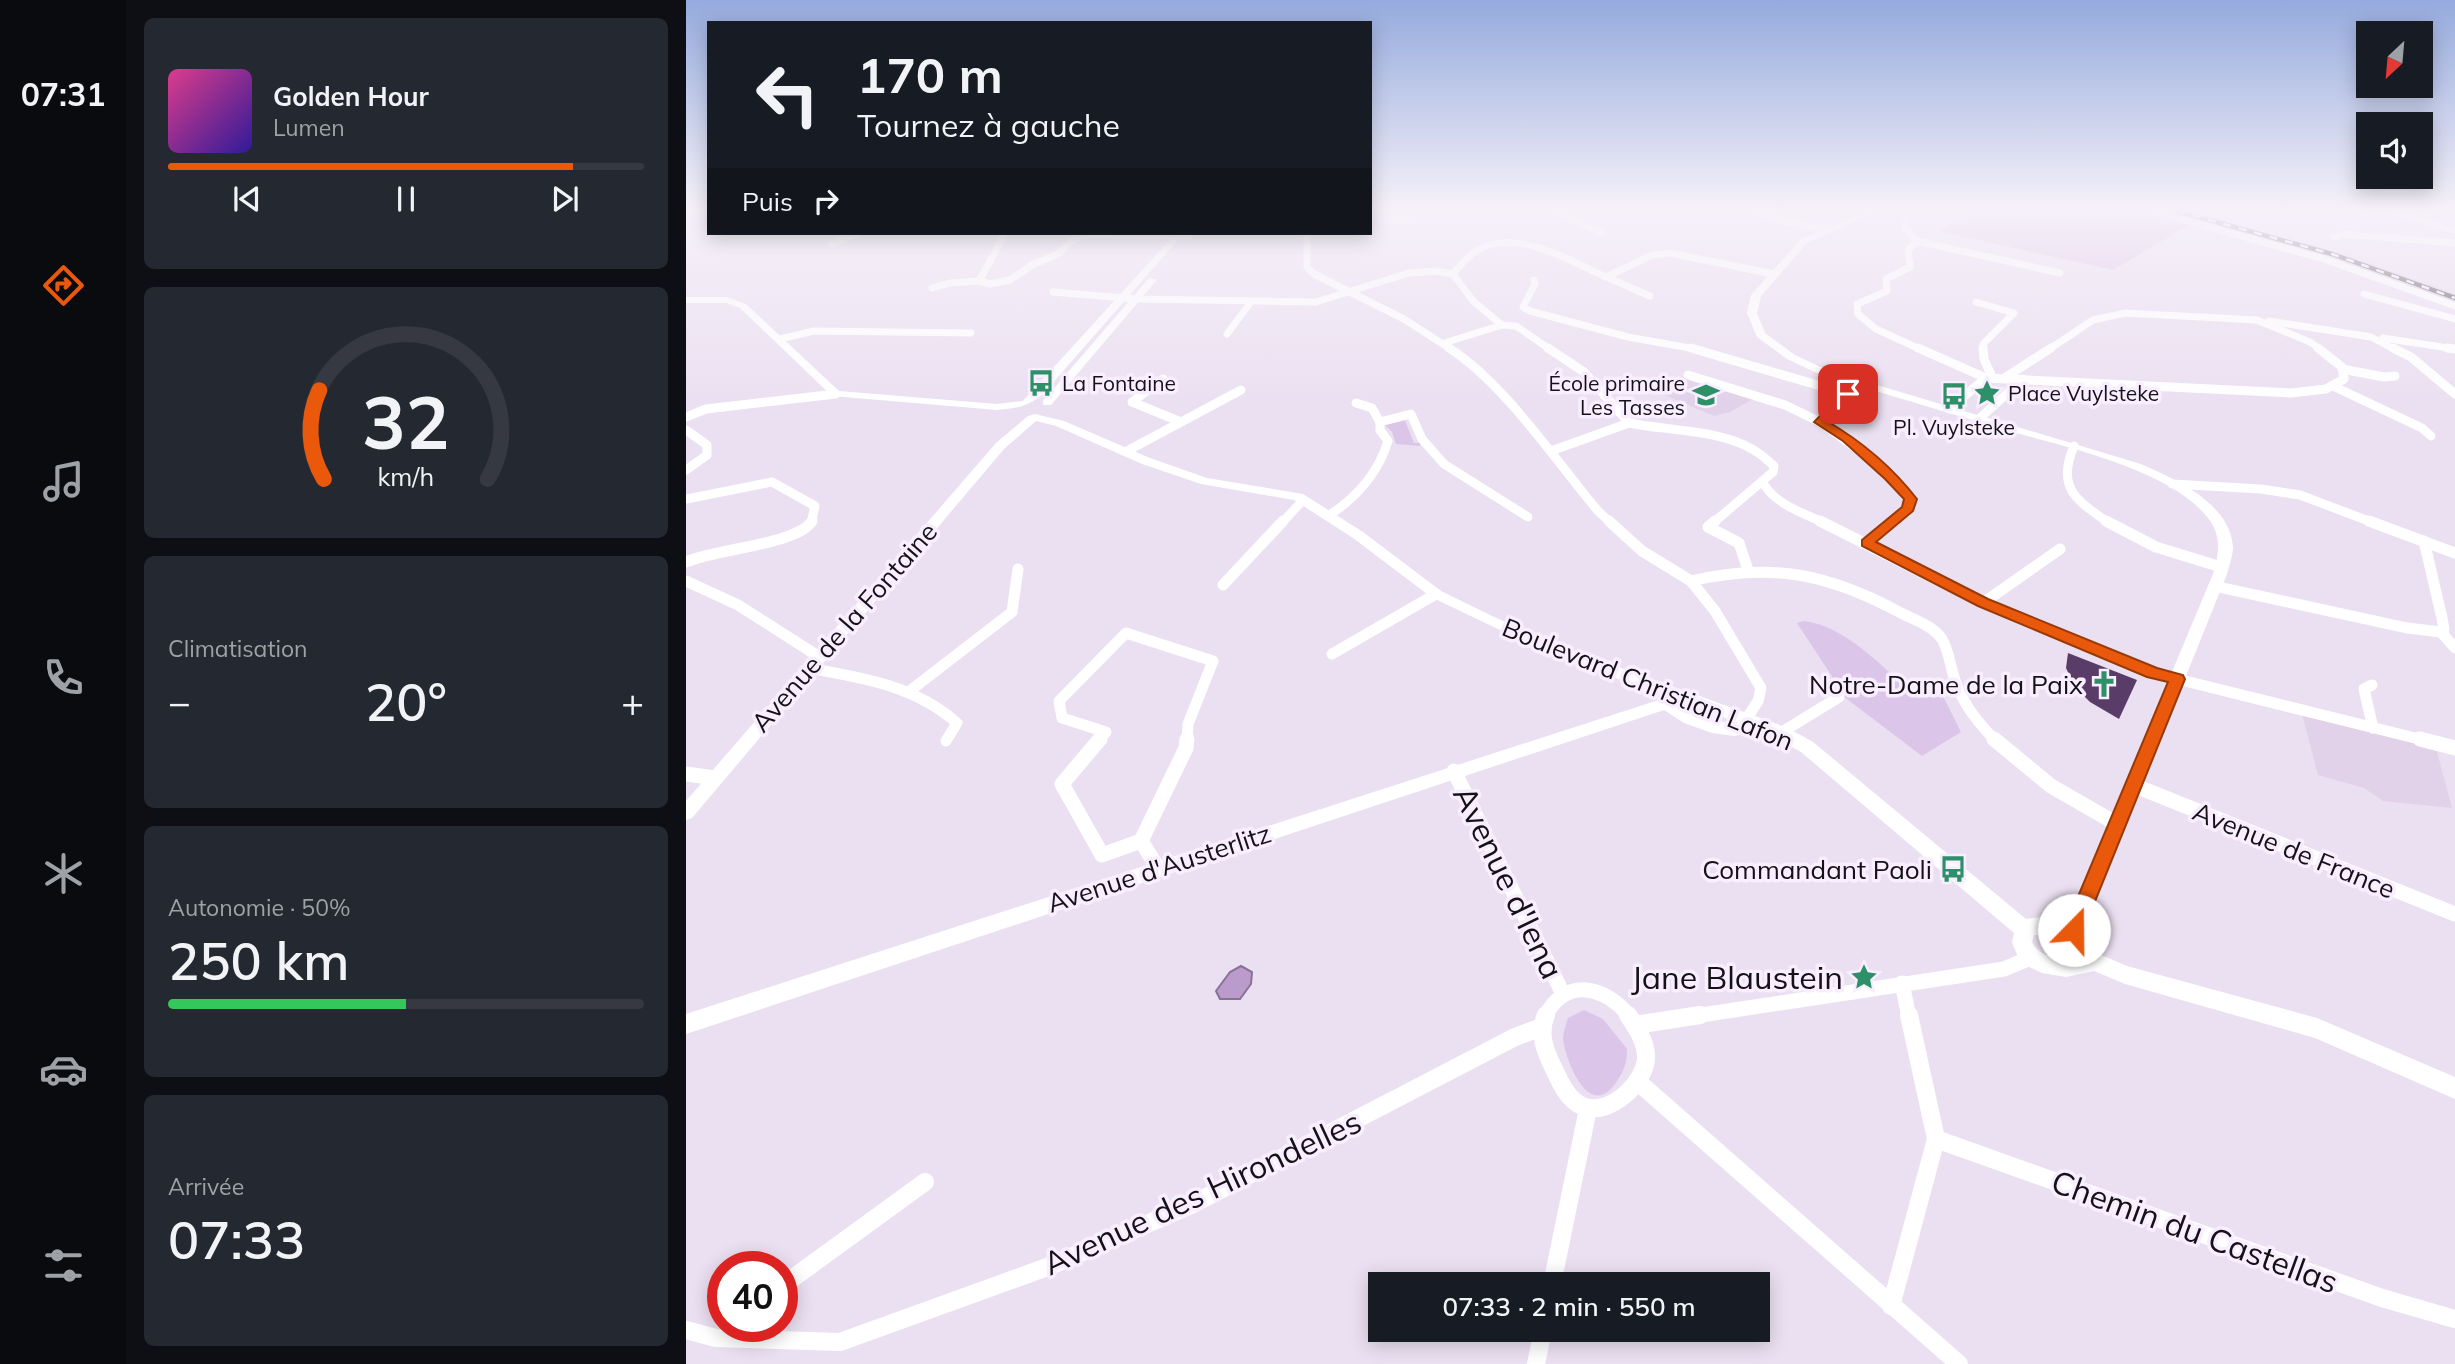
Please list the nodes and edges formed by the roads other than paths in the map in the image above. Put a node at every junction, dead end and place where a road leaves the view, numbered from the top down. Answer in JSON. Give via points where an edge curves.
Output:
{"nodes":[{"id":1,"x":1453,"y":274,"type":"edge"},
{"id":2,"x":1774,"y":274,"type":"edge"},
{"id":3,"x":982,"y":275,"type":"edge"},
{"id":4,"x":1018,"y":275,"type":"edge"},
{"id":5,"x":1145,"y":275,"type":"edge"},
{"id":6,"x":1155,"y":275,"type":"edge"},
{"id":7,"x":1315,"y":275,"type":"edge"},
{"id":8,"x":1404,"y":275,"type":"edge"},
{"id":9,"x":1601,"y":275,"type":"edge"},
{"id":10,"x":1611,"y":275,"type":"edge"},
{"id":11,"x":1891,"y":275,"type":"edge"},
{"id":12,"x":2368,"y":275,"type":"edge"},
{"id":13,"x":1606,"y":277,"type":"junction"},
{"id":14,"x":1534,"y":280,"type":"dead end"},
{"id":15,"x":979,"y":281,"type":"junction"},
{"id":16,"x":932,"y":288,"type":"dead end"},
{"id":17,"x":1053,"y":292,"type":"dead end"},
{"id":18,"x":1350,"y":292,"type":"junction"},
{"id":19,"x":2364,"y":294,"type":"dead end"},
{"id":20,"x":1650,"y":296,"type":"dead end"},
{"id":21,"x":1122,"y":298,"type":"junction"},
{"id":22,"x":1137,"y":299,"type":"junction"},
{"id":23,"x":686,"y":300,"type":"edge"},
{"id":24,"x":1251,"y":302,"type":"junction"},
{"id":25,"x":1976,"y":302,"type":"dead end"},
{"id":26,"x":2455,"y":306,"type":"edge"},
{"id":27,"x":2455,"y":319,"type":"edge"},
{"id":28,"x":2257,"y":320,"type":"junction"},
{"id":29,"x":1502,"y":325,"type":"junction"},
{"id":30,"x":971,"y":333,"type":"dead end"},
{"id":31,"x":1227,"y":334,"type":"dead end"},
{"id":32,"x":2371,"y":337,"type":"junction"},
{"id":33,"x":780,"y":339,"type":"junction"},
{"id":34,"x":1444,"y":343,"type":"junction"},
{"id":35,"x":2455,"y":349,"type":"edge"},
{"id":36,"x":2342,"y":369,"type":"junction"},
{"id":37,"x":1688,"y":375,"type":"dead end"},
{"id":38,"x":2395,"y":376,"type":"dead end"},
{"id":39,"x":1989,"y":377,"type":"junction"},
{"id":40,"x":2006,"y":377,"type":"junction"},
{"id":41,"x":1163,"y":379,"type":"dead end"},
{"id":42,"x":2023,"y":379,"type":"junction"},
{"id":43,"x":2335,"y":387,"type":"junction"},
{"id":44,"x":1852,"y":388,"type":"junction"},
{"id":45,"x":1241,"y":390,"type":"dead end"},
{"id":46,"x":836,"y":394,"type":"junction"},
{"id":47,"x":2455,"y":394,"type":"edge"},
{"id":48,"x":1356,"y":403,"type":"dead end"},
{"id":49,"x":1047,"y":407,"type":"junction"},
{"id":50,"x":1949,"y":409,"type":"junction"},
{"id":51,"x":1017,"y":410,"type":"junction"},
{"id":52,"x":688,"y":414,"type":"edge"},
{"id":53,"x":1033,"y":418,"type":"junction"},
{"id":54,"x":1980,"y":418,"type":"junction"},
{"id":55,"x":1181,"y":422,"type":"junction"},
{"id":56,"x":1380,"y":422,"type":"junction"},
{"id":57,"x":1820,"y":422,"type":"junction"},
{"id":58,"x":1060,"y":423,"type":"junction"},
{"id":59,"x":1629,"y":423,"type":"junction"},
{"id":60,"x":686,"y":429,"type":"edge"},
{"id":61,"x":2431,"y":436,"type":"dead end"},
{"id":62,"x":1003,"y":443,"type":"junction"},
{"id":63,"x":2074,"y":446,"type":"junction"},
{"id":64,"x":1127,"y":451,"type":"junction"},
{"id":65,"x":1550,"y":451,"type":"junction"},
{"id":66,"x":686,"y":470,"type":"edge"},
{"id":67,"x":1188,"y":476,"type":"junction"},
{"id":68,"x":1762,"y":481,"type":"junction"},
{"id":69,"x":2172,"y":484,"type":"junction"},
{"id":70,"x":2222,"y":489,"type":"junction"},
{"id":71,"x":686,"y":499,"type":"edge"},
{"id":72,"x":1303,"y":500,"type":"junction"},
{"id":73,"x":2197,"y":500,"type":"junction"},
{"id":74,"x":1331,"y":514,"type":"junction"},
{"id":75,"x":1528,"y":517,"type":"dead end"},
{"id":76,"x":2424,"y":541,"type":"junction"},
{"id":77,"x":1867,"y":543,"type":"junction"},
{"id":78,"x":2060,"y":549,"type":"dead end"},
{"id":79,"x":2455,"y":553,"type":"edge"},
{"id":80,"x":686,"y":562,"type":"edge"},
{"id":81,"x":2221,"y":568,"type":"junction"},
{"id":82,"x":1018,"y":569,"type":"dead end"},
{"id":83,"x":1748,"y":569,"type":"junction"},
{"id":84,"x":686,"y":581,"type":"edge"},
{"id":85,"x":1691,"y":581,"type":"junction"},
{"id":86,"x":1223,"y":585,"type":"dead end"},
{"id":87,"x":2214,"y":586,"type":"junction"},
{"id":88,"x":1436,"y":594,"type":"junction"},
{"id":89,"x":1983,"y":603,"type":"junction"},
{"id":90,"x":2441,"y":632,"type":"junction"},
{"id":91,"x":2455,"y":648,"type":"edge"},
{"id":92,"x":1332,"y":654,"type":"dead end"},
{"id":93,"x":813,"y":662,"type":"junction"},
{"id":94,"x":2177,"y":679,"type":"junction"},
{"id":95,"x":2372,"y":685,"type":"dead end"},
{"id":96,"x":911,"y":690,"type":"junction"},
{"id":97,"x":1669,"y":696,"type":"junction"},
{"id":98,"x":1839,"y":697,"type":"dead end"},
{"id":99,"x":1747,"y":718,"type":"junction"},
{"id":100,"x":1765,"y":725,"type":"junction"},
{"id":101,"x":2373,"y":728,"type":"junction"},
{"id":102,"x":1782,"y":732,"type":"junction"},
{"id":103,"x":946,"y":741,"type":"dead end"},
{"id":104,"x":2455,"y":748,"type":"edge"},
{"id":105,"x":1454,"y":771,"type":"junction"},
{"id":106,"x":686,"y":774,"type":"edge"},
{"id":107,"x":715,"y":778,"type":"junction"},
{"id":108,"x":2133,"y":785,"type":"junction"},
{"id":109,"x":686,"y":813,"type":"edge"},
{"id":110,"x":2117,"y":824,"type":"junction"},
{"id":111,"x":1141,"y":841,"type":"junction"},
{"id":112,"x":1158,"y":868,"type":"junction"},
{"id":113,"x":2455,"y":914,"type":"edge"},
{"id":114,"x":2024,"y":930,"type":"junction"},
{"id":115,"x":2074,"y":930,"type":"junction"},
{"id":116,"x":2030,"y":958,"type":"junction"},
{"id":117,"x":2090,"y":960,"type":"junction"},
{"id":118,"x":1902,"y":984,"type":"junction"},
{"id":119,"x":1563,"y":994,"type":"junction"},
{"id":120,"x":686,"y":1024,"type":"edge"},
{"id":121,"x":1635,"y":1025,"type":"junction"},
{"id":122,"x":1542,"y":1027,"type":"junction"},
{"id":123,"x":1637,"y":1081,"type":"junction"},
{"id":124,"x":2455,"y":1088,"type":"edge"},
{"id":125,"x":1588,"y":1109,"type":"junction"},
{"id":126,"x":1936,"y":1139,"type":"junction"},
{"id":127,"x":925,"y":1182,"type":"dead end"},
{"id":128,"x":1554,"y":1272,"type":"edge"},
{"id":129,"x":798,"y":1274,"type":"edge"},
{"id":130,"x":1891,"y":1306,"type":"junction"},
{"id":131,"x":2455,"y":1319,"type":"edge"},
{"id":132,"x":686,"y":1330,"type":"edge"},
{"id":133,"x":707,"y":1331,"type":"edge"},
{"id":134,"x":798,"y":1338,"type":"edge"},
{"id":135,"x":1541,"y":1342,"type":"edge"},
{"id":136,"x":1536,"y":1364,"type":"edge"},
{"id":137,"x":1959,"y":1364,"type":"edge"}],
"edges":[{"from":1,"to":29,"type":"street","via":[[1474,302]]},
{"from":2,"to":44,"type":"street","via":[[1756,295],[1752,313],[1761,335],[1791,357]]},
{"from":3,"to":15,"type":"street"},
{"from":4,"to":15,"type":"street","via":[[990,284]]},
{"from":5,"to":21,"type":"street"},
{"from":6,"to":22,"type":"street"},
{"from":7,"to":18,"type":"street"},
{"from":8,"to":18,"type":"street"},
{"from":9,"to":13,"type":"street"},
{"from":10,"to":13,"type":"street"},
{"from":11,"to":39,"type":"street","via":[[1886,279],[1888,291],[1857,304],[1858,314],[1876,329]]},
{"from":12,"to":26,"type":"street"},
{"from":13,"to":20,"type":"street"},
{"from":14,"to":44,"type":"street","via":[[1523,307],[1530,311]]},
{"from":15,"to":16,"type":"street"},
{"from":17,"to":21,"type":"street"},
{"from":18,"to":24,"type":"street","via":[[1316,302]]},
{"from":18,"to":34,"type":"street"},
{"from":19,"to":27,"type":"street"},
{"from":21,"to":22,"type":"street"},
{"from":21,"to":51,"type":"street"},
{"from":22,"to":24,"type":"street"},
{"from":22,"to":49,"type":"street"},
{"from":23,"to":33,"type":"street","via":[[736,302]]},
{"from":24,"to":31,"type":"street"},
{"from":25,"to":39,"type":"street","via":[[2014,313],[1983,344]]},
{"from":28,"to":32,"type":"street"},
{"from":28,"to":36,"type":"street","via":[[2310,342]]},
{"from":28,"to":40,"type":"street","via":[[2106,316]]},
{"from":29,"to":34,"type":"street"},
{"from":29,"to":59,"type":"street","via":[[1516,326],[1562,354],[1600,387]]},
{"from":30,"to":33,"type":"street","via":[[814,331]]},
{"from":32,"to":35,"type":"street"},
{"from":32,"to":47,"type":"street","via":[[2411,357]]},
{"from":33,"to":46,"type":"street"},
{"from":34,"to":65,"type":"street","via":[[1496,388]]},
{"from":36,"to":38,"type":"street"},
{"from":36,"to":43,"type":"street","via":[[2344,379]]},
{"from":37,"to":57,"type":"street","via":[[1785,405]]},
{"from":39,"to":40,"type":"street"},
{"from":39,"to":50,"type":"street"},
{"from":40,"to":42,"type":"street"},
{"from":41,"to":55,"type":"street","via":[[1132,402]]},
{"from":42,"to":43,"type":"street","via":[[2291,393]]},
{"from":42,"to":54,"type":"street"},
{"from":43,"to":61,"type":"street"},
{"from":44,"to":50,"type":"street"},
{"from":44,"to":57,"type":"street"},
{"from":45,"to":55,"type":"street"},
{"from":46,"to":51,"type":"street"},
{"from":46,"to":52,"type":"street"},
{"from":48,"to":56,"type":"street","via":[[1372,408]]},
{"from":49,"to":51,"type":"street"},
{"from":49,"to":53,"type":"street","name":"Avenue de la Fontaine"},
{"from":49,"to":58,"type":"street","name":"Boulevard Christian Lafon"},
{"from":50,"to":54,"type":"street"},
{"from":51,"to":53,"type":"street","name":"Boulevard Christian Lafon","via":[[1016,418]]},
{"from":51,"to":62,"type":"street","name":"Avenue de la Fontaine"},
{"from":53,"to":58,"type":"street","name":"Boulevard Christian Lafon"},
{"from":53,"to":62,"type":"street","name":"Avenue de la Fontaine"},
{"from":54,"to":63,"type":"street"},
{"from":55,"to":64,"type":"street"},
{"from":56,"to":74,"type":"street","via":[[1388,441],[1385,456],[1354,495]]},
{"from":56,"to":75,"type":"street","via":[[1411,414],[1422,439],[1444,464]]},
{"from":57,"to":77,"type":"street","via":[[1847,439],[1910,499],[1909,508]]},
{"from":58,"to":64,"type":"street","name":"Boulevard Christian Lafon"},
{"from":59,"to":65,"type":"street"},
{"from":59,"to":68,"type":"street","via":[[1684,430],[1752,449],[1774,467]]},
{"from":60,"to":66,"type":"street","via":[[707,445],[707,455]]},
{"from":62,"to":93,"type":"street","name":"Avenue de la Fontaine"},
{"from":63,"to":69,"type":"street","via":[[2123,461]]},
{"from":63,"to":81,"type":"street","via":[[2067,482],[2083,505],[2125,535]]},
{"from":64,"to":67,"type":"street","name":"Boulevard Christian Lafon"},
{"from":65,"to":85,"type":"street","via":[[1621,533]]},
{"from":67,"to":72,"type":"street","name":"Boulevard Christian Lafon","via":[[1287,493]]},
{"from":67,"to":74,"type":"street","name":"Boulevard Christian Lafon","via":[[1300,490]]},
{"from":68,"to":77,"type":"street","via":[[1768,493],[1784,504]]},
{"from":68,"to":83,"type":"street","via":[[1708,527],[1739,543]]},
{"from":69,"to":70,"type":"street"},
{"from":69,"to":73,"type":"street"},
{"from":70,"to":73,"type":"street"},
{"from":70,"to":76,"type":"street","via":[[2300,495]]},
{"from":71,"to":80,"type":"street","via":[[772,482],[815,506],[813,520],[805,530]]},
{"from":72,"to":74,"type":"street","name":"Boulevard Christian Lafon"},
{"from":72,"to":86,"type":"street"},
{"from":73,"to":81,"type":"street","via":[[2221,529],[2226,546]]},
{"from":74,"to":88,"type":"street","name":"Boulevard Christian Lafon"},
{"from":76,"to":79,"type":"street"},
{"from":76,"to":90,"type":"street","via":[[2442,618]]},
{"from":77,"to":89,"type":"street"},
{"from":78,"to":89,"type":"street"},
{"from":81,"to":87,"type":"street"},
{"from":82,"to":96,"type":"street","via":[[1012,612]]},
{"from":83,"to":85,"type":"street"},
{"from":83,"to":110,"type":"street","via":[[1805,573],[1863,591],[1939,635],[1953,682],[1972,714],[2007,752],[2070,800]]},
{"from":84,"to":93,"type":"street","via":[[765,620]]},
{"from":85,"to":99,"type":"street","via":[[1715,611],[1761,688]]},
{"from":87,"to":90,"type":"street"},
{"from":87,"to":94,"type":"street"},
{"from":88,"to":92,"type":"street"},
{"from":88,"to":97,"type":"street","name":"Boulevard Christian Lafon","via":[[1555,650]]},
{"from":89,"to":94,"type":"street"},
{"from":90,"to":91,"type":"street"},
{"from":93,"to":96,"type":"street"},
{"from":93,"to":107,"type":"street","name":"Avenue de la Fontaine"},
{"from":94,"to":101,"type":"street"},
{"from":94,"to":108,"type":"street"},
{"from":95,"to":101,"type":"street","via":[[2364,689]]},
{"from":96,"to":103,"type":"street","via":[[942,707],[957,723]]},
{"from":97,"to":99,"type":"street","name":"Boulevard Christian Lafon"},
{"from":97,"to":100,"type":"street","via":[[1693,722],[1726,731]]},
{"from":97,"to":105,"type":"street","name":"Avenue d'Austerlitz","via":[[1632,713]]},
{"from":98,"to":102,"type":"street"},
{"from":99,"to":100,"type":"street","name":"Boulevard Christian Lafon"},
{"from":100,"to":102,"type":"street","name":"Boulevard Christian Lafon"},
{"from":101,"to":104,"type":"street"},
{"from":102,"to":114,"type":"street","name":"Boulevard Christian Lafon","via":[[1807,747]]},
{"from":105,"to":112,"type":"street","name":"Avenue d'Austerlitz"},
{"from":105,"to":119,"type":"street","name":"Avenue d'Iena"},
{"from":106,"to":107,"type":"street"},
{"from":107,"to":109,"type":"street","name":"Avenue de la Fontaine"},
{"from":108,"to":110,"type":"street"},
{"from":108,"to":113,"type":"street","name":"Avenue de France"},
{"from":110,"to":115,"type":"street"},
{"from":111,"to":111,"type":"street","via":[[1186,748],[1188,724],[1213,661],[1126,633],[1059,701],[1062,718],[1107,732],[1062,784],[1102,855]]},
{"from":111,"to":112,"type":"street"},
{"from":112,"to":120,"type":"street","name":"Avenue d'Austerlitz"},
{"from":114,"to":115,"type":"street","via":[[2064,926]]},
{"from":114,"to":116,"type":"street","via":[[2023,948]]},
{"from":115,"to":117,"type":"street","via":[[2088,944]]},
{"from":116,"to":117,"type":"street","via":[[2045,965],[2079,968]]},
{"from":116,"to":118,"type":"street","via":[[2004,969]]},
{"from":117,"to":124,"type":"street","via":[[2125,975],[2317,1028]]},
{"from":118,"to":121,"type":"street"},
{"from":118,"to":126,"type":"street"},
{"from":119,"to":121,"type":"street","via":[[1576,990],[1606,994]]},
{"from":119,"to":122,"type":"street","via":[[1554,1001]]},
{"from":121,"to":123,"type":"street","via":[[1646,1049],[1646,1063]]},
{"from":122,"to":125,"type":"street","via":[[1555,1072],[1573,1100]]},
{"from":122,"to":134,"type":"street","name":"Avenue des Hirondelles","via":[[1193,1204],[1050,1266],[840,1342]]},
{"from":123,"to":125,"type":"street","via":[[1622,1098],[1606,1107]]},
{"from":123,"to":130,"type":"street"},
{"from":125,"to":128,"type":"street"},
{"from":126,"to":130,"type":"street"},
{"from":126,"to":131,"type":"street","name":"Chemin du Castellas","via":[[2382,1298]]},
{"from":127,"to":129,"type":"street"},
{"from":130,"to":137,"type":"street"},
{"from":132,"to":133,"type":"street","name":"Avenue des Hirondelles"},
{"from":135,"to":136,"type":"street"}]}
